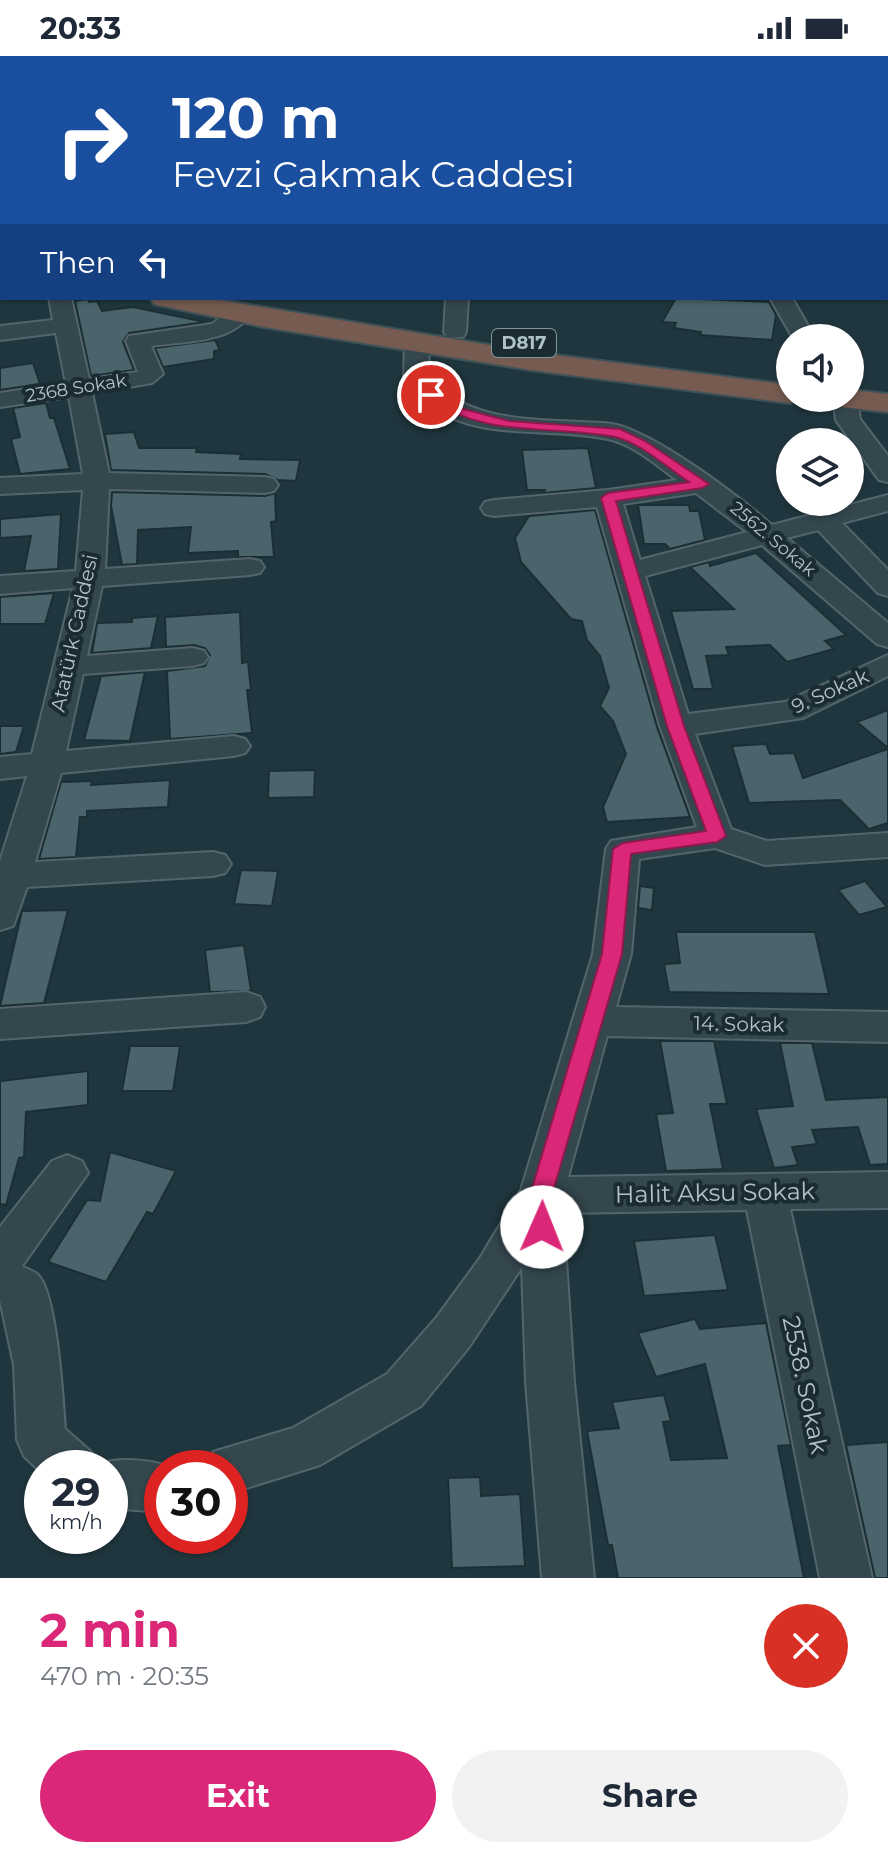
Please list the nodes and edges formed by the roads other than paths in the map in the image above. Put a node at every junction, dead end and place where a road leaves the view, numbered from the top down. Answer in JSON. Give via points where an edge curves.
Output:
{"nodes":[{"id":1,"x":185,"y":300,"type":"edge"},
{"id":2,"x":457,"y":300,"type":"edge"},
{"id":3,"x":782,"y":300,"type":"edge"},
{"id":4,"x":249,"y":306,"type":"edge"},
{"id":5,"x":64,"y":312,"type":"edge"},
{"id":6,"x":796,"y":324,"type":"edge"},
{"id":7,"x":455,"y":332,"type":"junction"},
{"id":8,"x":0,"y":333,"type":"edge"},
{"id":9,"x":417,"y":343,"type":"junction"},
{"id":10,"x":776,"y":377,"type":"edge"},
{"id":11,"x":864,"y":385,"type":"edge"},
{"id":12,"x":80,"y":387,"type":"junction"},
{"id":13,"x":888,"y":387,"type":"edge"},
{"id":14,"x":776,"y":392,"type":"edge"},
{"id":15,"x":0,"y":400,"type":"edge"},
{"id":16,"x":864,"y":400,"type":"edge"},
{"id":17,"x":888,"y":403,"type":"edge"},
{"id":18,"x":847,"y":412,"type":"edge"},
{"id":19,"x":888,"y":474,"type":"edge"},
{"id":20,"x":96,"y":481,"type":"junction"},
{"id":21,"x":702,"y":484,"type":"junction"},
{"id":22,"x":265,"y":485,"type":"dead end"},
{"id":23,"x":0,"y":486,"type":"edge"},
{"id":24,"x":608,"y":498,"type":"junction"},
{"id":25,"x":888,"y":503,"type":"edge"},
{"id":26,"x":494,"y":508,"type":"dead end"},
{"id":27,"x":823,"y":519,"type":"junction"},
{"id":28,"x":766,"y":533,"type":"junction"},
{"id":29,"x":250,"y":567,"type":"dead end"},
{"id":30,"x":630,"y":571,"type":"junction"},
{"id":31,"x":89,"y":581,"type":"junction"},
{"id":32,"x":0,"y":585,"type":"edge"},
{"id":33,"x":888,"y":587,"type":"edge"},
{"id":34,"x":888,"y":638,"type":"edge"},
{"id":35,"x":193,"y":657,"type":"dead end"},
{"id":36,"x":888,"y":664,"type":"edge"},
{"id":37,"x":69,"y":666,"type":"junction"},
{"id":38,"x":676,"y":726,"type":"junction"},
{"id":39,"x":234,"y":746,"type":"dead end"},
{"id":40,"x":46,"y":764,"type":"junction"},
{"id":41,"x":0,"y":768,"type":"edge"},
{"id":42,"x":717,"y":836,"type":"junction"},
{"id":43,"x":888,"y":845,"type":"edge"},
{"id":44,"x":213,"y":864,"type":"dead end"},
{"id":45,"x":7,"y":876,"type":"edge"},
{"id":46,"x":0,"y":917,"type":"edge"},
{"id":47,"x":246,"y":1007,"type":"dead end"},
{"id":48,"x":590,"y":1021,"type":"junction"},
{"id":49,"x":0,"y":1024,"type":"edge"},
{"id":50,"x":888,"y":1027,"type":"edge"},
{"id":51,"x":67,"y":1173,"type":"dead end"},
{"id":52,"x":888,"y":1190,"type":"edge"},
{"id":53,"x":765,"y":1192,"type":"junction"},
{"id":54,"x":541,"y":1195,"type":"junction"},
{"id":55,"x":0,"y":1260,"type":"edge"},
{"id":56,"x":0,"y":1276,"type":"edge"},
{"id":57,"x":52,"y":1450,"type":"edge"},
{"id":58,"x":248,"y":1464,"type":"edge"},
{"id":59,"x":568,"y":1578,"type":"edge"},
{"id":60,"x":846,"y":1578,"type":"edge"}],
"edges":[{"from":1,"to":4,"type":"highway","number":"D817"},
{"from":2,"to":7,"type":"street"},
{"from":3,"to":6,"type":"street"},
{"from":4,"to":7,"type":"highway","number":"D817"},
{"from":4,"to":9,"type":"highway","number":"D817"},
{"from":4,"to":12,"type":"street","name":"2368 Sokak","via":[[218,330],[137,341],[151,374],[144,378]]},
{"from":5,"to":8,"type":"street"},
{"from":5,"to":12,"type":"street","name":"Atatürk Caddesi"},
{"from":7,"to":10,"type":"highway","number":"D817"},
{"from":9,"to":14,"type":"highway","number":"D817"},
{"from":9,"to":21,"type":"street","name":"2562. Sokak","via":[[416,378],[455,411],[508,425],[615,432]]},
{"from":11,"to":13,"type":"highway"},
{"from":12,"to":15,"type":"street","name":"2368 Sokak"},
{"from":12,"to":20,"type":"street","name":"Atatürk Caddesi"},
{"from":16,"to":17,"type":"highway"},
{"from":18,"to":19,"type":"street"},
{"from":20,"to":22,"type":"street"},
{"from":20,"to":23,"type":"street"},
{"from":20,"to":31,"type":"street","name":"Atatürk Caddesi"},
{"from":21,"to":24,"type":"street"},
{"from":21,"to":28,"type":"street","name":"2562. Sokak"},
{"from":24,"to":26,"type":"street"},
{"from":24,"to":30,"type":"street"},
{"from":25,"to":27,"type":"street"},
{"from":27,"to":28,"type":"street"},
{"from":27,"to":33,"type":"street"},
{"from":28,"to":30,"type":"street"},
{"from":28,"to":34,"type":"street","name":"2562. Sokak"},
{"from":29,"to":31,"type":"street"},
{"from":30,"to":38,"type":"street"},
{"from":31,"to":32,"type":"street"},
{"from":31,"to":37,"type":"street","name":"Atatürk Caddesi"},
{"from":35,"to":37,"type":"street"},
{"from":36,"to":38,"type":"street","name":"9. Sokak","via":[[792,711]]},
{"from":37,"to":40,"type":"street","name":"Atatürk Caddesi"},
{"from":38,"to":42,"type":"street"},
{"from":39,"to":40,"type":"street"},
{"from":40,"to":41,"type":"street"},
{"from":40,"to":45,"type":"street","name":"Atatürk Caddesi"},
{"from":42,"to":43,"type":"street","via":[[765,853]]},
{"from":42,"to":48,"type":"street","via":[[623,849],[612,954]]},
{"from":44,"to":45,"type":"street"},
{"from":45,"to":46,"type":"street","name":"Atatürk Caddesi"},
{"from":47,"to":49,"type":"street"},
{"from":48,"to":50,"type":"street","name":"14. Sokak"},
{"from":48,"to":54,"type":"street"},
{"from":51,"to":55,"type":"street"},
{"from":52,"to":53,"type":"street","name":"Halit Aksu Sokak"},
{"from":53,"to":54,"type":"street","name":"Halit Aksu Sokak"},
{"from":53,"to":60,"type":"street","name":"2538. Sokak"},
{"from":54,"to":58,"type":"street","via":[[496,1272],[404,1390],[303,1449]]},
{"from":54,"to":59,"type":"street","via":[[550,1382]]},
{"from":56,"to":57,"type":"street","via":[[23,1290],[37,1365],[41,1440]]}]}
